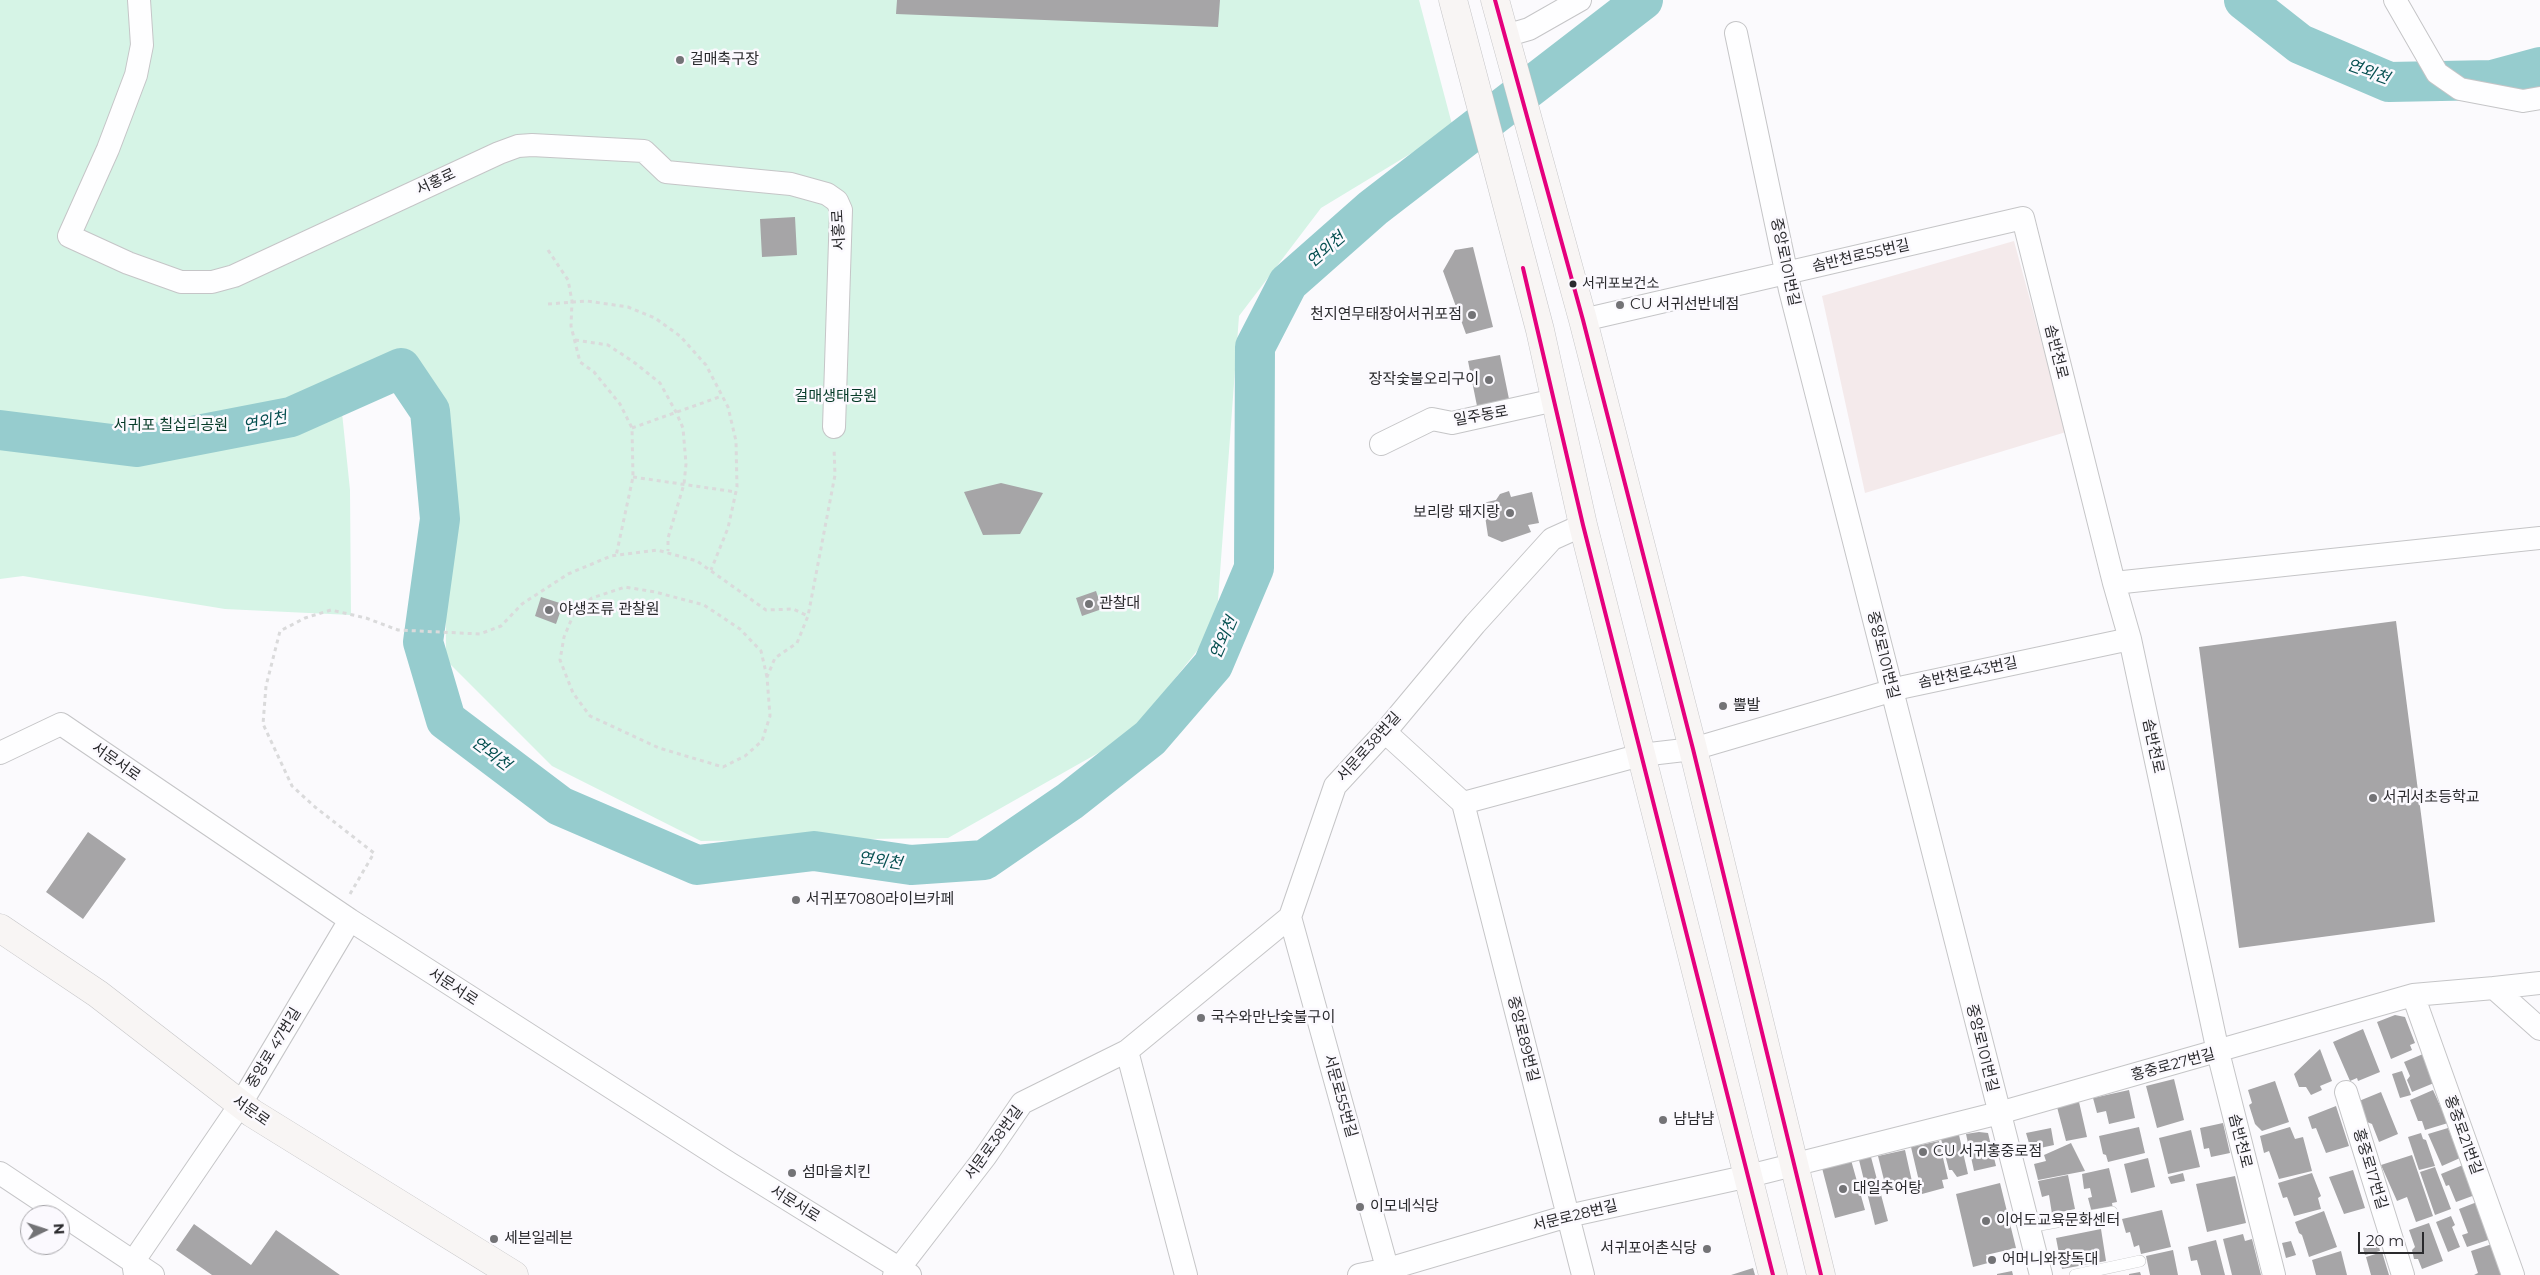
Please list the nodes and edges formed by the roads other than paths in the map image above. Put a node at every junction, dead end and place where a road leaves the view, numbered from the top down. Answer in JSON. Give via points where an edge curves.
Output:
{"nodes":[{"id":1,"x":139,"y":0,"type":"edge"},
{"id":2,"x":1453,"y":0,"type":"edge"},
{"id":3,"x":1495,"y":0,"type":"edge"},
{"id":4,"x":1580,"y":0,"type":"edge"},
{"id":5,"x":2395,"y":0,"type":"edge"},
{"id":6,"x":1736,"y":33,"type":"dead end"},
{"id":7,"x":1505,"y":36,"type":"junction"},
{"id":8,"x":2540,"y":98,"type":"edge"},
{"id":9,"x":2023,"y":218,"type":"joint"},
{"id":10,"x":1787,"y":273,"type":"junction"},
{"id":11,"x":1583,"y":320,"type":"junction"},
{"id":12,"x":1555,"y":400,"type":"junction"},
{"id":13,"x":834,"y":427,"type":"road end"},
{"id":14,"x":1381,"y":444,"type":"dead end"},
{"id":15,"x":1583,"y":525,"type":"junction"},
{"id":16,"x":2540,"y":538,"type":"edge"},
{"id":17,"x":2114,"y":583,"type":"junction"},
{"id":18,"x":2130,"y":639,"type":"junction"},
{"id":19,"x":1891,"y":690,"type":"junction"},
{"id":20,"x":1385,"y":732,"type":"junction"},
{"id":21,"x":1693,"y":749,"type":"junction"},
{"id":22,"x":0,"y":753,"type":"edge"},
{"id":23,"x":1641,"y":755,"type":"junction"},
{"id":24,"x":1463,"y":803,"type":"junction"},
{"id":25,"x":345,"y":917,"type":"junction"},
{"id":26,"x":1290,"y":917,"type":"junction"},
{"id":27,"x":0,"y":928,"type":"edge"},
{"id":28,"x":2540,"y":983,"type":"edge"},
{"id":29,"x":2494,"y":988,"type":"junction"},
{"id":30,"x":2413,"y":995,"type":"junction"},
{"id":31,"x":2540,"y":1029,"type":"edge"},
{"id":32,"x":1127,"y":1051,"type":"junction"},
{"id":33,"x":2218,"y":1052,"type":"junction"},
{"id":34,"x":2346,"y":1092,"type":"dead end"},
{"id":35,"x":240,"y":1104,"type":"junction"},
{"id":36,"x":1999,"y":1113,"type":"junction"},
{"id":37,"x":1793,"y":1164,"type":"junction"},
{"id":38,"x":0,"y":1173,"type":"edge"},
{"id":39,"x":1749,"y":1176,"type":"junction"},
{"id":40,"x":2112,"y":1212,"type":"dead end"},
{"id":41,"x":1568,"y":1216,"type":"junction"},
{"id":42,"x":2029,"y":1227,"type":"junction"},
{"id":43,"x":2140,"y":1261,"type":"dead end"},
{"id":44,"x":134,"y":1268,"type":"edge"},
{"id":45,"x":1389,"y":1272,"type":"edge"},
{"id":46,"x":901,"y":1273,"type":"edge"},
{"id":47,"x":153,"y":1275,"type":"edge"},
{"id":48,"x":514,"y":1275,"type":"edge"},
{"id":49,"x":1186,"y":1275,"type":"edge"},
{"id":50,"x":1359,"y":1275,"type":"edge"},
{"id":51,"x":1583,"y":1275,"type":"edge"},
{"id":52,"x":1773,"y":1275,"type":"edge"},
{"id":53,"x":1821,"y":1275,"type":"edge"},
{"id":54,"x":2041,"y":1275,"type":"edge"},
{"id":55,"x":2075,"y":1275,"type":"edge"},
{"id":56,"x":2274,"y":1275,"type":"edge"},
{"id":57,"x":2403,"y":1275,"type":"edge"},
{"id":58,"x":2513,"y":1275,"type":"edge"}],
"edges":[{"from":1,"to":13,"type":"street","name":"서홍로","via":[[142,45],[136,75],[70,236],[128,263],[181,282],[212,282],[242,272],[498,153],[532,144],[644,151],[666,172],[790,184],[826,194],[837,201],[841,210]]},
{"from":2,"to":12,"type":"main road","via":[[1540,330]]},
{"from":3,"to":7,"type":"main road"},
{"from":4,"to":7,"type":"street","via":[[1528,29]]},
{"from":5,"to":8,"type":"street","via":[[2437,74],[2460,89],[2523,101]]},
{"from":6,"to":10,"type":"street","name":"중앙로101번길"},
{"from":7,"to":11,"type":"main road"},
{"from":9,"to":10,"type":"street","name":"솜반천로55번길"},
{"from":9,"to":17,"type":"street","name":"솜반천로"},
{"from":10,"to":11,"type":"street","name":"솜반천로55번길"},
{"from":10,"to":19,"type":"street","name":"중앙로101번길"},
{"from":11,"to":21,"type":"main road"},
{"from":12,"to":14,"type":"street","name":"일주동로","via":[[1452,423],[1432,419]]},
{"from":12,"to":15,"type":"main road"},
{"from":15,"to":20,"type":"street","name":"서문로38번길","via":[[1552,539],[1475,624]]},
{"from":15,"to":23,"type":"main road"},
{"from":16,"to":17,"type":"street"},
{"from":17,"to":18,"type":"street","name":"솜반천로"},
{"from":18,"to":19,"type":"street","name":"솜반천로43번길"},
{"from":18,"to":33,"type":"street","name":"솜반천로"},
{"from":19,"to":21,"type":"street","name":"솜반천로43번길"},
{"from":19,"to":36,"type":"street","name":"중앙로101번길"},
{"from":20,"to":24,"type":"street"},
{"from":20,"to":26,"type":"street","name":"서문로38번길","via":[[1335,786]]},
{"from":21,"to":23,"type":"street","name":"솜반천로43번길"},
{"from":21,"to":37,"type":"main road"},
{"from":22,"to":25,"type":"street","name":"서문서로","via":[[61,724]]},
{"from":23,"to":24,"type":"street"},
{"from":23,"to":39,"type":"main road"},
{"from":24,"to":41,"type":"street","name":"중앙로89번길"},
{"from":25,"to":35,"type":"street","name":"중앙로 47번길"},
{"from":25,"to":46,"type":"street","name":"서문서로"},
{"from":26,"to":32,"type":"street","name":"서문로38번길"},
{"from":26,"to":45,"type":"street","name":"서문로55번길"},
{"from":27,"to":35,"type":"main road","name":"서문로","via":[[98,994]]},
{"from":28,"to":29,"type":"street","name":"홍중로27번길"},
{"from":29,"to":30,"type":"street","name":"홍중로27번길"},
{"from":29,"to":31,"type":"street"},
{"from":30,"to":33,"type":"street","name":"홍중로27번길"},
{"from":30,"to":58,"type":"street","name":"홍중로21번길"},
{"from":32,"to":46,"type":"street","name":"서문로38번길","via":[[1022,1103]]},
{"from":32,"to":49,"type":"street"},
{"from":33,"to":36,"type":"street","name":"홍중로27번길"},
{"from":33,"to":56,"type":"street","name":"솜반천로"},
{"from":34,"to":57,"type":"street","name":"홍중로17번길"},
{"from":35,"to":44,"type":"street","name":"중앙로 47번길"},
{"from":35,"to":48,"type":"main road","name":"서문로"},
{"from":36,"to":37,"type":"street","name":"홍중로27번길"},
{"from":36,"to":42,"type":"street","name":"중앙로101번길"},
{"from":37,"to":39,"type":"street","name":"서문로28번길"},
{"from":37,"to":53,"type":"main road"},
{"from":38,"to":44,"type":"street"},
{"from":39,"to":41,"type":"street","name":"서문로28번길"},
{"from":39,"to":52,"type":"main road"},
{"from":40,"to":42,"type":"lane"},
{"from":41,"to":45,"type":"street","name":"서문로28번길"},
{"from":41,"to":51,"type":"street","name":"중앙로89번길"},
{"from":42,"to":54,"type":"street","name":"중앙로101번길"},
{"from":43,"to":55,"type":"lane"},
{"from":44,"to":47,"type":"street"},
{"from":45,"to":50,"type":"street","name":"서문로28번길"}]}
